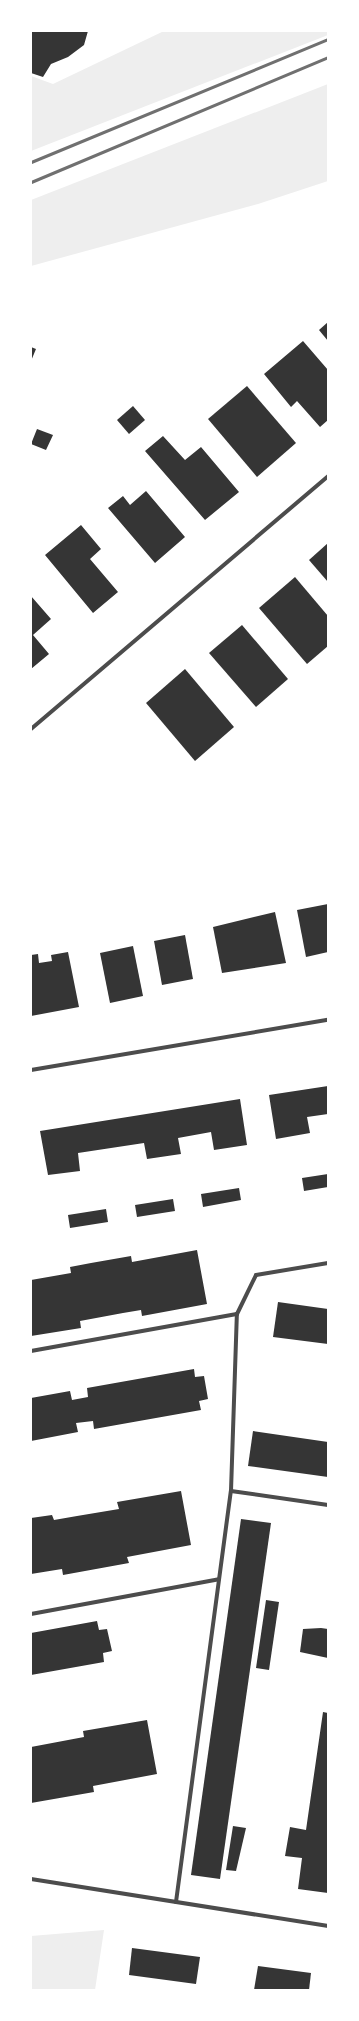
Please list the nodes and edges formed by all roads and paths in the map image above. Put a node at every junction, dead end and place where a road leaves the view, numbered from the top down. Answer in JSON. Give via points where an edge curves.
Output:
{"nodes":[{"id":1,"x":328,"y":476,"type":"edge"},
{"id":2,"x":31,"y":729,"type":"edge"},
{"id":3,"x":328,"y":1020,"type":"edge"},
{"id":4,"x":31,"y":1070,"type":"edge"},
{"id":5,"x":328,"y":1263,"type":"edge"},
{"id":6,"x":237,"y":1314,"type":"junction"},
{"id":7,"x":31,"y":1351,"type":"edge"},
{"id":8,"x":231,"y":1491,"type":"junction"},
{"id":9,"x":328,"y":1505,"type":"edge"},
{"id":10,"x":219,"y":1579,"type":"junction"},
{"id":11,"x":31,"y":1614,"type":"edge"},
{"id":12,"x":31,"y":1879,"type":"edge"},
{"id":13,"x":176,"y":1902,"type":"junction"},
{"id":14,"x":328,"y":1926,"type":"edge"}],
"edges":[{"from":1,"to":2,"type":"street"},
{"from":3,"to":4,"type":"street"},
{"from":5,"to":6,"type":"street","via":[[256,1276]]},
{"from":6,"to":7,"type":"street"},
{"from":6,"to":8,"type":"street"},
{"from":8,"to":9,"type":"street"},
{"from":8,"to":10,"type":"street"},
{"from":10,"to":11,"type":"street"},
{"from":10,"to":13,"type":"street"},
{"from":12,"to":13,"type":"street"},
{"from":13,"to":14,"type":"street"}]}
